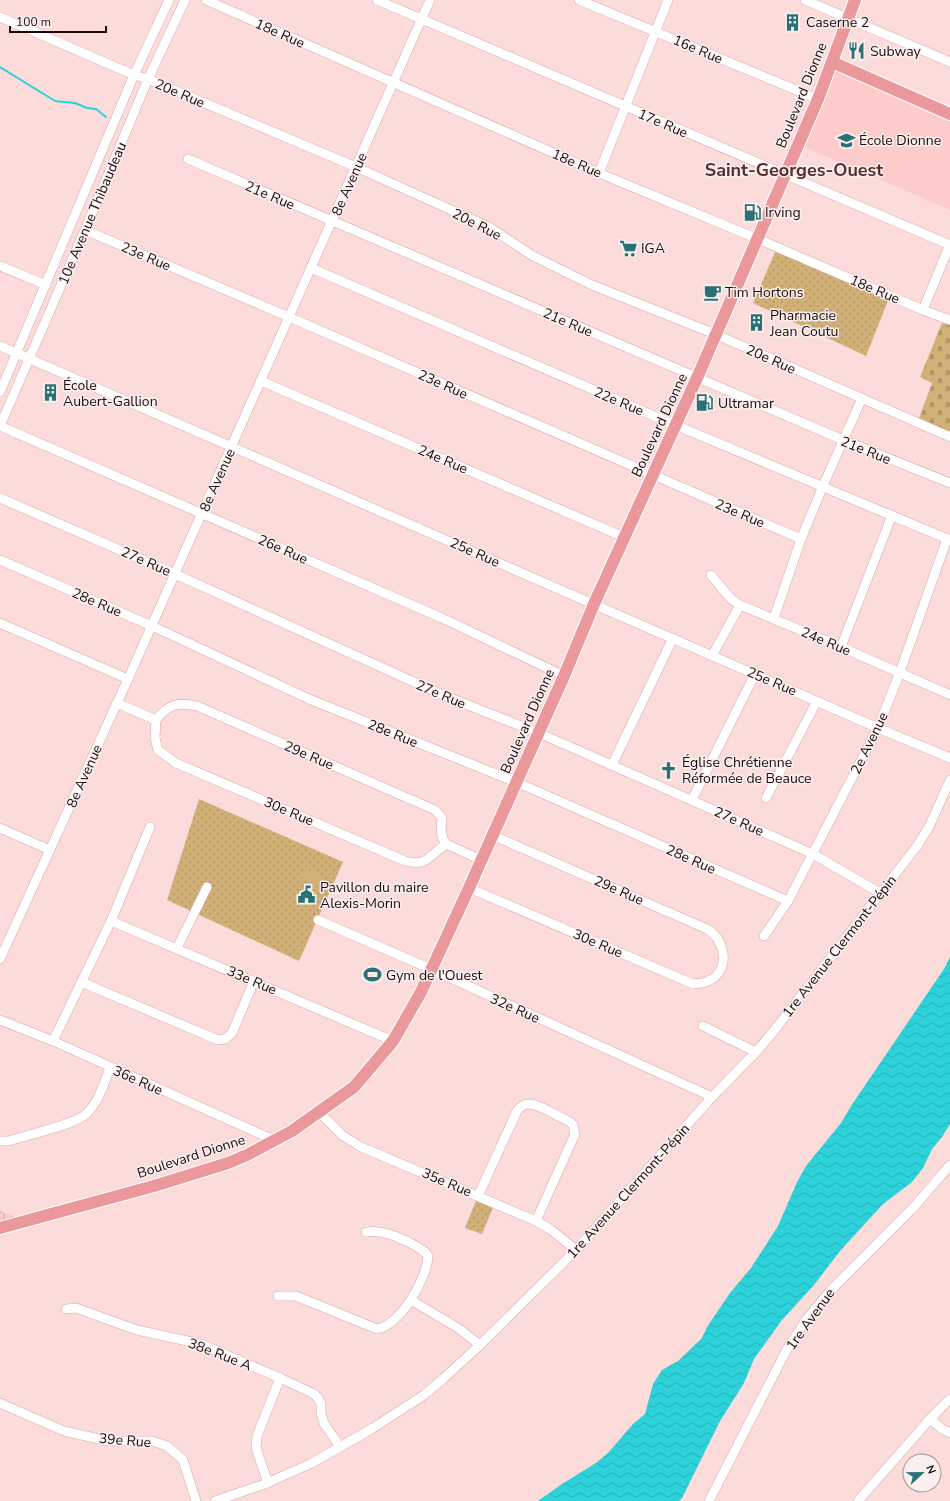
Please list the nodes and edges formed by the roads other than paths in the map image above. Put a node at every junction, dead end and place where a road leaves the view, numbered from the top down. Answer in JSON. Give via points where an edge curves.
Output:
{"nodes":[{"id":1,"x":169,"y":0,"type":"edge"},
{"id":2,"x":185,"y":0,"type":"edge"},
{"id":3,"x":206,"y":0,"type":"edge"},
{"id":4,"x":376,"y":0,"type":"edge"},
{"id":5,"x":430,"y":0,"type":"edge"},
{"id":6,"x":579,"y":0,"type":"edge"},
{"id":7,"x":668,"y":0,"type":"edge"},
{"id":8,"x":805,"y":0,"type":"edge"},
{"id":9,"x":855,"y":0,"type":"edge"},
{"id":10,"x":0,"y":18,"type":"edge"},
{"id":11,"x":848,"y":18,"type":"junction"},
{"id":12,"x":422,"y":20,"type":"junction"},
{"id":13,"x":655,"y":31,"type":"junction"},
{"id":14,"x":832,"y":62,"type":"junction"},
{"id":15,"x":950,"y":62,"type":"edge"},
{"id":16,"x":134,"y":75,"type":"junction"},
{"id":17,"x":148,"y":80,"type":"junction"},
{"id":18,"x":394,"y":83,"type":"junction"},
{"id":19,"x":818,"y":99,"type":"junction"},
{"id":20,"x":626,"y":107,"type":"junction"},
{"id":21,"x":950,"y":114,"type":"edge"},
{"id":22,"x":188,"y":159,"type":"dead end"},
{"id":23,"x":356,"y":167,"type":"junction"},
{"id":24,"x":599,"y":173,"type":"junction"},
{"id":25,"x":785,"y":175,"type":"junction"},
{"id":26,"x":332,"y":222,"type":"junction"},
{"id":27,"x":85,"y":230,"type":"junction"},
{"id":28,"x":758,"y":239,"type":"junction"},
{"id":29,"x":950,"y":244,"type":"edge"},
{"id":30,"x":0,"y":266,"type":"edge"},
{"id":31,"x":311,"y":268,"type":"junction"},
{"id":32,"x":46,"y":285,"type":"junction"},
{"id":33,"x":923,"y":310,"type":"junction"},
{"id":34,"x":289,"y":317,"type":"junction"},
{"id":35,"x":950,"y":320,"type":"edge"},
{"id":36,"x":715,"y":334,"type":"junction"},
{"id":37,"x":0,"y":346,"type":"edge"},
{"id":38,"x":16,"y":354,"type":"junction"},
{"id":39,"x":29,"y":360,"type":"junction"},
{"id":40,"x":697,"y":378,"type":"junction"},
{"id":41,"x":261,"y":381,"type":"junction"},
{"id":42,"x":0,"y":392,"type":"edge"},
{"id":43,"x":862,"y":398,"type":"junction"},
{"id":44,"x":675,"y":425,"type":"junction"},
{"id":45,"x":0,"y":426,"type":"edge"},
{"id":46,"x":950,"y":437,"type":"edge"},
{"id":47,"x":843,"y":440,"type":"junction"},
{"id":48,"x":232,"y":446,"type":"junction"},
{"id":49,"x":652,"y":475,"type":"junction"},
{"id":50,"x":950,"y":483,"type":"edge"},
{"id":51,"x":823,"y":486,"type":"junction"},
{"id":52,"x":0,"y":498,"type":"edge"},
{"id":53,"x":201,"y":514,"type":"junction"},
{"id":54,"x":892,"y":515,"type":"junction"},
{"id":55,"x":624,"y":537,"type":"junction"},
{"id":56,"x":948,"y":539,"type":"edge"},
{"id":57,"x":801,"y":540,"type":"junction"},
{"id":58,"x":0,"y":560,"type":"edge"},
{"id":59,"x":174,"y":574,"type":"junction"},
{"id":60,"x":711,"y":575,"type":"dead end"},
{"id":61,"x":594,"y":604,"type":"junction"},
{"id":62,"x":740,"y":605,"type":"junction"},
{"id":63,"x":774,"y":618,"type":"junction"},
{"id":64,"x":0,"y":623,"type":"edge"},
{"id":65,"x":152,"y":626,"type":"junction"},
{"id":66,"x":673,"y":638,"type":"junction"},
{"id":67,"x":841,"y":647,"type":"junction"},
{"id":68,"x":712,"y":656,"type":"junction"},
{"id":69,"x":900,"y":672,"type":"junction"},
{"id":70,"x":755,"y":674,"type":"junction"},
{"id":71,"x":564,"y":676,"type":"junction"},
{"id":72,"x":128,"y":679,"type":"junction"},
{"id":73,"x":950,"y":695,"type":"edge"},
{"id":74,"x":817,"y":701,"type":"junction"},
{"id":75,"x":117,"y":703,"type":"junction"},
{"id":76,"x":156,"y":720,"type":"junction"},
{"id":77,"x":878,"y":728,"type":"junction"},
{"id":78,"x":539,"y":733,"type":"junction"},
{"id":79,"x":950,"y":758,"type":"edge"},
{"id":80,"x":612,"y":765,"type":"junction"},
{"id":81,"x":950,"y":780,"type":"edge"},
{"id":82,"x":516,"y":782,"type":"junction"},
{"id":83,"x":766,"y":798,"type":"dead end"},
{"id":84,"x":692,"y":800,"type":"junction"},
{"id":85,"x":150,"y":827,"type":"dead end"},
{"id":86,"x":0,"y":828,"type":"edge"},
{"id":87,"x":492,"y":835,"type":"junction"},
{"id":88,"x":446,"y":844,"type":"junction"},
{"id":89,"x":50,"y":850,"type":"junction"},
{"id":90,"x":813,"y":854,"type":"junction"},
{"id":91,"x":481,"y":860,"type":"junction"},
{"id":92,"x":207,"y":887,"type":"dead end"},
{"id":93,"x":469,"y":888,"type":"junction"},
{"id":94,"x":880,"y":893,"type":"junction"},
{"id":95,"x":788,"y":901,"type":"junction"},
{"id":96,"x":318,"y":920,"type":"dead end"},
{"id":97,"x":111,"y":921,"type":"junction"},
{"id":98,"x":764,"y":936,"type":"dead end"},
{"id":99,"x":177,"y":948,"type":"junction"},
{"id":100,"x":0,"y":959,"type":"edge"},
{"id":101,"x":723,"y":965,"type":"joint"},
{"id":102,"x":431,"y":969,"type":"junction"},
{"id":103,"x":254,"y":981,"type":"junction"},
{"id":104,"x":81,"y":982,"type":"junction"},
{"id":105,"x":0,"y":1020,"type":"edge"},
{"id":106,"x":703,"y":1026,"type":"dead end"},
{"id":107,"x":53,"y":1041,"type":"junction"},
{"id":108,"x":393,"y":1041,"type":"junction"},
{"id":109,"x":756,"y":1052,"type":"junction"},
{"id":110,"x":110,"y":1068,"type":"junction"},
{"id":111,"x":712,"y":1097,"type":"junction"},
{"id":112,"x":320,"y":1113,"type":"junction"},
{"id":113,"x":0,"y":1141,"type":"edge"},
{"id":114,"x":276,"y":1141,"type":"junction"},
{"id":115,"x":950,"y":1165,"type":"edge"},
{"id":116,"x":478,"y":1196,"type":"junction"},
{"id":117,"x":536,"y":1221,"type":"junction"},
{"id":118,"x":0,"y":1228,"type":"edge"},
{"id":119,"x":366,"y":1232,"type":"dead end"},
{"id":120,"x":576,"y":1250,"type":"junction"},
{"id":121,"x":278,"y":1296,"type":"dead end"},
{"id":122,"x":411,"y":1300,"type":"junction"},
{"id":123,"x":66,"y":1309,"type":"dead end"},
{"id":124,"x":480,"y":1345,"type":"junction"},
{"id":125,"x":280,"y":1378,"type":"junction"},
{"id":126,"x":950,"y":1399,"type":"edge"},
{"id":127,"x":0,"y":1403,"type":"edge"},
{"id":128,"x":930,"y":1420,"type":"junction"},
{"id":129,"x":950,"y":1433,"type":"edge"},
{"id":130,"x":340,"y":1447,"type":"junction"},
{"id":131,"x":268,"y":1483,"type":"junction"},
{"id":132,"x":196,"y":1501,"type":"edge"},
{"id":133,"x":215,"y":1501,"type":"edge"},
{"id":134,"x":709,"y":1501,"type":"edge"},
{"id":135,"x":858,"y":1501,"type":"edge"}],
"edges":[{"from":1,"to":16,"type":"street","name":"10e Avenue Thibaudeau"},
{"from":2,"to":17,"type":"street","name":"10e Avenue Thibaudeau"},
{"from":3,"to":18,"type":"street","name":"18e Rue"},
{"from":4,"to":12,"type":"street","name":"17e Rue"},
{"from":5,"to":12,"type":"street","name":"8e Avenue"},
{"from":6,"to":13,"type":"street","name":"16e Rue"},
{"from":7,"to":13,"type":"street"},
{"from":8,"to":11,"type":"street"},
{"from":9,"to":11,"type":"main road","name":"Boulevard Dionne"},
{"from":10,"to":16,"type":"street","name":"20e Rue"},
{"from":11,"to":14,"type":"main road","name":"Boulevard Dionne"},
{"from":11,"to":15,"type":"street"},
{"from":12,"to":18,"type":"street","name":"8e Avenue"},
{"from":12,"to":20,"type":"street","name":"17e Rue"},
{"from":13,"to":19,"type":"street","name":"16e Rue"},
{"from":13,"to":20,"type":"street"},
{"from":14,"to":19,"type":"main road","name":"Boulevard Dionne"},
{"from":14,"to":21,"type":"main road"},
{"from":16,"to":17,"type":"street","name":"20e Rue"},
{"from":16,"to":32,"type":"street","name":"10e Avenue Thibaudeau"},
{"from":17,"to":23,"type":"street","name":"20e Rue"},
{"from":17,"to":27,"type":"street","name":"10e Avenue Thibaudeau"},
{"from":18,"to":23,"type":"street","name":"8e Avenue"},
{"from":18,"to":24,"type":"street","name":"18e Rue"},
{"from":19,"to":25,"type":"main road","name":"Boulevard Dionne"},
{"from":20,"to":24,"type":"street"},
{"from":20,"to":25,"type":"street","name":"17e Rue"},
{"from":22,"to":26,"type":"street","name":"21e Rue"},
{"from":23,"to":26,"type":"street","name":"8e Avenue"},
{"from":23,"to":36,"type":"street","name":"20e Rue","via":[[489,228],[533,256],[592,285]]},
{"from":24,"to":28,"type":"street","name":"18e Rue"},
{"from":25,"to":28,"type":"main road","name":"Boulevard Dionne"},
{"from":25,"to":29,"type":"street","name":"17e Rue"},
{"from":26,"to":31,"type":"street","name":"8e Avenue"},
{"from":26,"to":40,"type":"street","name":"21e Rue"},
{"from":27,"to":34,"type":"street","name":"23e Rue"},
{"from":27,"to":39,"type":"street","name":"10e Avenue Thibaudeau"},
{"from":28,"to":33,"type":"street","name":"18e Rue"},
{"from":28,"to":36,"type":"main road","name":"Boulevard Dionne"},
{"from":29,"to":33,"type":"street"},
{"from":30,"to":32,"type":"street"},
{"from":31,"to":34,"type":"street","name":"8e Avenue"},
{"from":31,"to":44,"type":"street","name":"22e Rue"},
{"from":32,"to":38,"type":"street","name":"10e Avenue Thibaudeau"},
{"from":33,"to":35,"type":"street","name":"18e Rue"},
{"from":34,"to":41,"type":"street","name":"8e Avenue"},
{"from":34,"to":49,"type":"street","name":"23e Rue"},
{"from":36,"to":40,"type":"main road","name":"Boulevard Dionne"},
{"from":36,"to":43,"type":"street","name":"20e Rue"},
{"from":37,"to":38,"type":"street","name":"25e Rue"},
{"from":38,"to":39,"type":"street","name":"25e Rue"},
{"from":38,"to":42,"type":"street","name":"10e Avenue Thibaudeau"},
{"from":39,"to":45,"type":"street","name":"10e Avenue Thibaudeau"},
{"from":39,"to":48,"type":"street","name":"25e Rue"},
{"from":40,"to":44,"type":"main road","name":"Boulevard Dionne"},
{"from":40,"to":47,"type":"street","name":"21e Rue"},
{"from":41,"to":48,"type":"street","name":"8e Avenue"},
{"from":41,"to":55,"type":"street","name":"24e Rue"},
{"from":43,"to":46,"type":"street","name":"20e Rue"},
{"from":43,"to":47,"type":"street"},
{"from":44,"to":49,"type":"main road","name":"Boulevard Dionne"},
{"from":44,"to":51,"type":"street","name":"22e Rue"},
{"from":45,"to":53,"type":"street","name":"26e Rue"},
{"from":47,"to":50,"type":"street","name":"21e Rue"},
{"from":47,"to":51,"type":"street"},
{"from":48,"to":53,"type":"street","name":"8e Avenue"},
{"from":48,"to":61,"type":"street","name":"25e Rue"},
{"from":49,"to":55,"type":"main road","name":"Boulevard Dionne"},
{"from":49,"to":57,"type":"street","name":"23e Rue"},
{"from":51,"to":54,"type":"street","name":"22e Rue"},
{"from":51,"to":57,"type":"street"},
{"from":52,"to":59,"type":"street","name":"27e Rue"},
{"from":53,"to":59,"type":"street","name":"8e Avenue"},
{"from":53,"to":71,"type":"street","name":"26e Rue","via":[[442,618]]},
{"from":54,"to":56,"type":"street","name":"22e Rue"},
{"from":54,"to":67,"type":"street"},
{"from":55,"to":61,"type":"main road","name":"Boulevard Dionne"},
{"from":56,"to":69,"type":"street","name":"2e Avenue"},
{"from":57,"to":63,"type":"street"},
{"from":58,"to":65,"type":"street","name":"28e Rue"},
{"from":59,"to":65,"type":"street","name":"8e Avenue"},
{"from":59,"to":78,"type":"street","name":"27e Rue","via":[[445,696]]},
{"from":60,"to":62,"type":"street","name":"24e Rue","via":[[731,599]]},
{"from":61,"to":66,"type":"street","name":"25e Rue"},
{"from":61,"to":71,"type":"main road","name":"Boulevard Dionne"},
{"from":62,"to":63,"type":"street","name":"24e Rue"},
{"from":62,"to":68,"type":"street"},
{"from":63,"to":67,"type":"street","name":"24e Rue"},
{"from":64,"to":72,"type":"street"},
{"from":65,"to":72,"type":"street","name":"8e Avenue"},
{"from":65,"to":82,"type":"street","name":"28e Rue","via":[[309,699]]},
{"from":66,"to":68,"type":"street","name":"25e Rue"},
{"from":66,"to":80,"type":"street"},
{"from":67,"to":69,"type":"street","name":"24e Rue"},
{"from":68,"to":70,"type":"street","name":"25e Rue"},
{"from":69,"to":73,"type":"street","name":"24e Rue"},
{"from":69,"to":77,"type":"street","name":"2e Avenue"},
{"from":70,"to":74,"type":"street","name":"25e Rue"},
{"from":70,"to":84,"type":"street"},
{"from":71,"to":78,"type":"main road","name":"Boulevard Dionne"},
{"from":72,"to":75,"type":"street","name":"8e Avenue"},
{"from":74,"to":77,"type":"street","name":"25e Rue"},
{"from":74,"to":83,"type":"street"},
{"from":75,"to":76,"type":"street"},
{"from":75,"to":89,"type":"street","name":"8e Avenue"},
{"from":76,"to":88,"type":"street","name":"29e Rue","via":[[172,706],[197,706],[435,810],[442,818],[441,830]]},
{"from":76,"to":88,"type":"street","name":"30e Rue","via":[[155,738],[158,750],[176,763],[405,861],[417,864],[425,861]]},
{"from":77,"to":79,"type":"street","name":"25e Rue"},
{"from":77,"to":90,"type":"street","name":"2e Avenue"},
{"from":78,"to":80,"type":"street","name":"27e Rue"},
{"from":78,"to":82,"type":"main road","name":"Boulevard Dionne"},
{"from":80,"to":84,"type":"street","name":"27e Rue"},
{"from":81,"to":94,"type":"street","name":"1re Avenue Clermont-Pépin","via":[[924,836]]},
{"from":82,"to":87,"type":"main road","name":"Boulevard Dionne"},
{"from":82,"to":95,"type":"street","name":"28e Rue"},
{"from":84,"to":90,"type":"street","name":"27e Rue"},
{"from":85,"to":97,"type":"street"},
{"from":86,"to":89,"type":"street"},
{"from":87,"to":91,"type":"main road","name":"Boulevard Dionne"},
{"from":87,"to":101,"type":"street","name":"29e Rue","via":[[707,929],[718,937],[723,952]]},
{"from":88,"to":91,"type":"street"},
{"from":89,"to":100,"type":"street","name":"8e Avenue"},
{"from":90,"to":94,"type":"street","name":"27e Rue"},
{"from":90,"to":95,"type":"street","name":"2e Avenue"},
{"from":91,"to":93,"type":"main road","name":"Boulevard Dionne"},
{"from":92,"to":99,"type":"street"},
{"from":93,"to":101,"type":"street","name":"30e Rue","via":[[693,984],[709,981]]},
{"from":93,"to":102,"type":"main road","name":"Boulevard Dionne"},
{"from":94,"to":109,"type":"street","name":"1re Avenue Clermont-Pépin"},
{"from":95,"to":98,"type":"street","name":"2e Avenue"},
{"from":96,"to":102,"type":"street","name":"32e Rue"},
{"from":97,"to":99,"type":"street","name":"33e Rue"},
{"from":97,"to":104,"type":"street"},
{"from":99,"to":103,"type":"street","name":"33e Rue"},
{"from":102,"to":108,"type":"main road","name":"Boulevard Dionne","via":[[414,1007]]},
{"from":102,"to":111,"type":"street","name":"32e Rue"},
{"from":103,"to":104,"type":"street","via":[[232,1033],[225,1039],[218,1040]]},
{"from":103,"to":108,"type":"street","name":"33e Rue"},
{"from":104,"to":107,"type":"street"},
{"from":105,"to":107,"type":"street","name":"36e Rue"},
{"from":106,"to":109,"type":"street"},
{"from":107,"to":110,"type":"street","name":"36e Rue"},
{"from":108,"to":112,"type":"main road","name":"Boulevard Dionne","via":[[354,1087]]},
{"from":109,"to":111,"type":"street","name":"1re Avenue Clermont-Pépin"},
{"from":110,"to":113,"type":"street","via":[[96,1100],[86,1115],[8,1141]]},
{"from":110,"to":114,"type":"street","name":"36e Rue"},
{"from":111,"to":120,"type":"street","name":"1re Avenue Clermont-Pépin"},
{"from":112,"to":114,"type":"main road","name":"Boulevard Dionne"},
{"from":112,"to":116,"type":"street","name":"35e Rue","via":[[342,1135],[361,1147]]},
{"from":114,"to":118,"type":"main road","name":"Boulevard Dionne","via":[[228,1163]]},
{"from":115,"to":134,"type":"street","name":"1re Avenue","via":[[913,1208],[830,1290],[806,1320],[786,1350]]},
{"from":116,"to":117,"type":"street","name":"35e Rue"},
{"from":116,"to":117,"type":"street","via":[[513,1116],[520,1107],[529,1104],[539,1107],[570,1122],[575,1129],[574,1138]]},
{"from":117,"to":120,"type":"street","name":"35e Rue"},
{"from":119,"to":122,"type":"street","via":[[387,1234],[419,1247],[428,1256],[427,1266]]},
{"from":120,"to":124,"type":"street","name":"1re Avenue Clermont-Pépin"},
{"from":121,"to":122,"type":"street","via":[[296,1296],[377,1329],[390,1323]]},
{"from":122,"to":124,"type":"street","via":[[458,1328]]},
{"from":123,"to":125,"type":"street","name":"38e Rue A","via":[[76,1308],[138,1330],[200,1344]]},
{"from":124,"to":130,"type":"street","name":"1re Avenue Clermont-Pépin","via":[[424,1395]]},
{"from":125,"to":130,"type":"street","name":"38e Rue A","via":[[318,1398],[324,1423]]},
{"from":125,"to":131,"type":"street","via":[[255,1442]]},
{"from":126,"to":128,"type":"street"},
{"from":127,"to":132,"type":"street","name":"39e Rue","via":[[64,1431],[108,1440],[152,1441],[167,1446],[183,1460]]},
{"from":128,"to":129,"type":"street"},
{"from":128,"to":135,"type":"street"},
{"from":130,"to":131,"type":"street","name":"1re Avenue Clermont-Pépin"},
{"from":131,"to":133,"type":"street","name":"1re Avenue Clermont-Pépin"}]}
